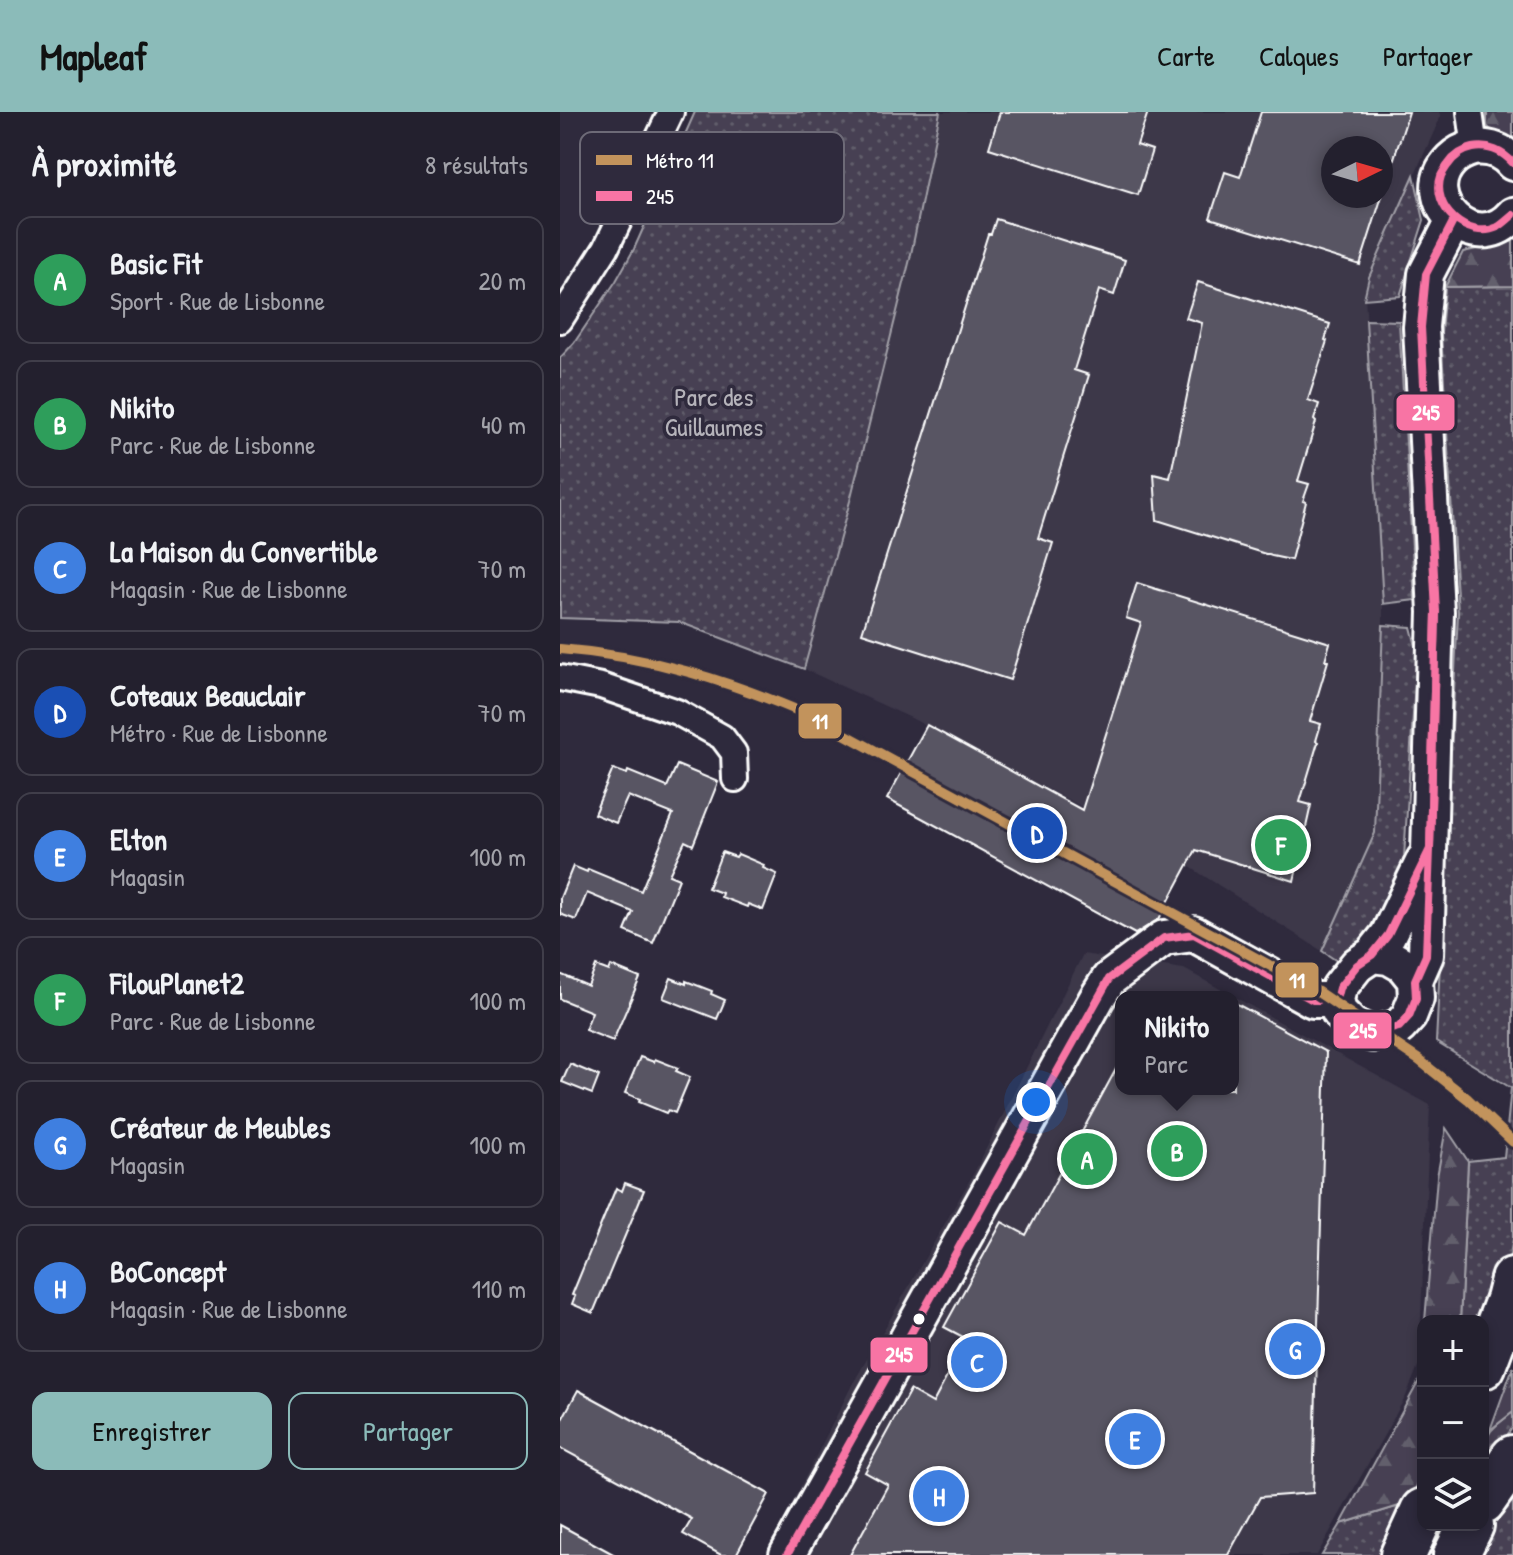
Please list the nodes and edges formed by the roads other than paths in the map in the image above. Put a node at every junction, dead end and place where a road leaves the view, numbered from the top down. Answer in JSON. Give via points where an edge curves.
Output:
{"nodes":[{"id":1,"x":671,"y":112,"type":"edge"},
{"id":2,"x":1470,"y":112,"type":"edge"},
{"id":3,"x":661,"y":132,"type":"edge"},
{"id":4,"x":1475,"y":148,"type":"junction"},
{"id":5,"x":1513,"y":163,"type":"edge"},
{"id":6,"x":1513,"y":215,"type":"edge"},
{"id":7,"x":1454,"y":220,"type":"junction"},
{"id":8,"x":617,"y":224,"type":"edge"},
{"id":9,"x":560,"y":320,"type":"edge"},
{"id":10,"x":560,"y":678,"type":"edge"},
{"id":11,"x":735,"y":779,"type":"dead end"},
{"id":12,"x":1430,"y":849,"type":"junction"},
{"id":13,"x":1372,"y":955,"type":"junction"},
{"id":14,"x":1415,"y":980,"type":"junction"},
{"id":15,"x":1336,"y":1000,"type":"junction"},
{"id":16,"x":1513,"y":1280,"type":"edge"},
{"id":17,"x":1489,"y":1350,"type":"edge"},
{"id":18,"x":1513,"y":1458,"type":"edge"},
{"id":19,"x":1489,"y":1492,"type":"edge"},
{"id":20,"x":1417,"y":1524,"type":"edge"},
{"id":21,"x":1468,"y":1531,"type":"edge"},
{"id":22,"x":787,"y":1555,"type":"edge"},
{"id":23,"x":1403,"y":1555,"type":"edge"},
{"id":24,"x":1456,"y":1555,"type":"edge"}],
"edges":[{"from":1,"to":3,"type":"street"},
{"from":2,"to":4,"type":"street"},
{"from":4,"to":5,"type":"street","via":[[1498,151]]},
{"from":4,"to":7,"type":"street","via":[[1454,157],[1441,177],[1441,201]]},
{"from":6,"to":7,"type":"street","via":[[1487,230]]},
{"from":7,"to":12,"type":"street","via":[[1426,274],[1421,327],[1436,612]]},
{"from":8,"to":9,"type":"street"},
{"from":10,"to":11,"type":"street","via":[[677,712],[722,737],[734,753]]},
{"from":12,"to":13,"type":"street","via":[[1388,935]]},
{"from":12,"to":14,"type":"street","via":[[1426,955]]},
{"from":13,"to":14,"type":"street","via":[[1403,965]]},
{"from":13,"to":15,"type":"street","via":[[1347,977]]},
{"from":14,"to":15,"type":"street","via":[[1409,1016],[1399,1027],[1373,1034],[1352,1025]]},
{"from":15,"to":22,"type":"street","via":[[1313,1000],[1194,934],[1164,938],[1109,979]]},
{"from":16,"to":17,"type":"highway"},
{"from":18,"to":19,"type":"highway"},
{"from":20,"to":23,"type":"highway"},
{"from":21,"to":24,"type":"highway"}]}
